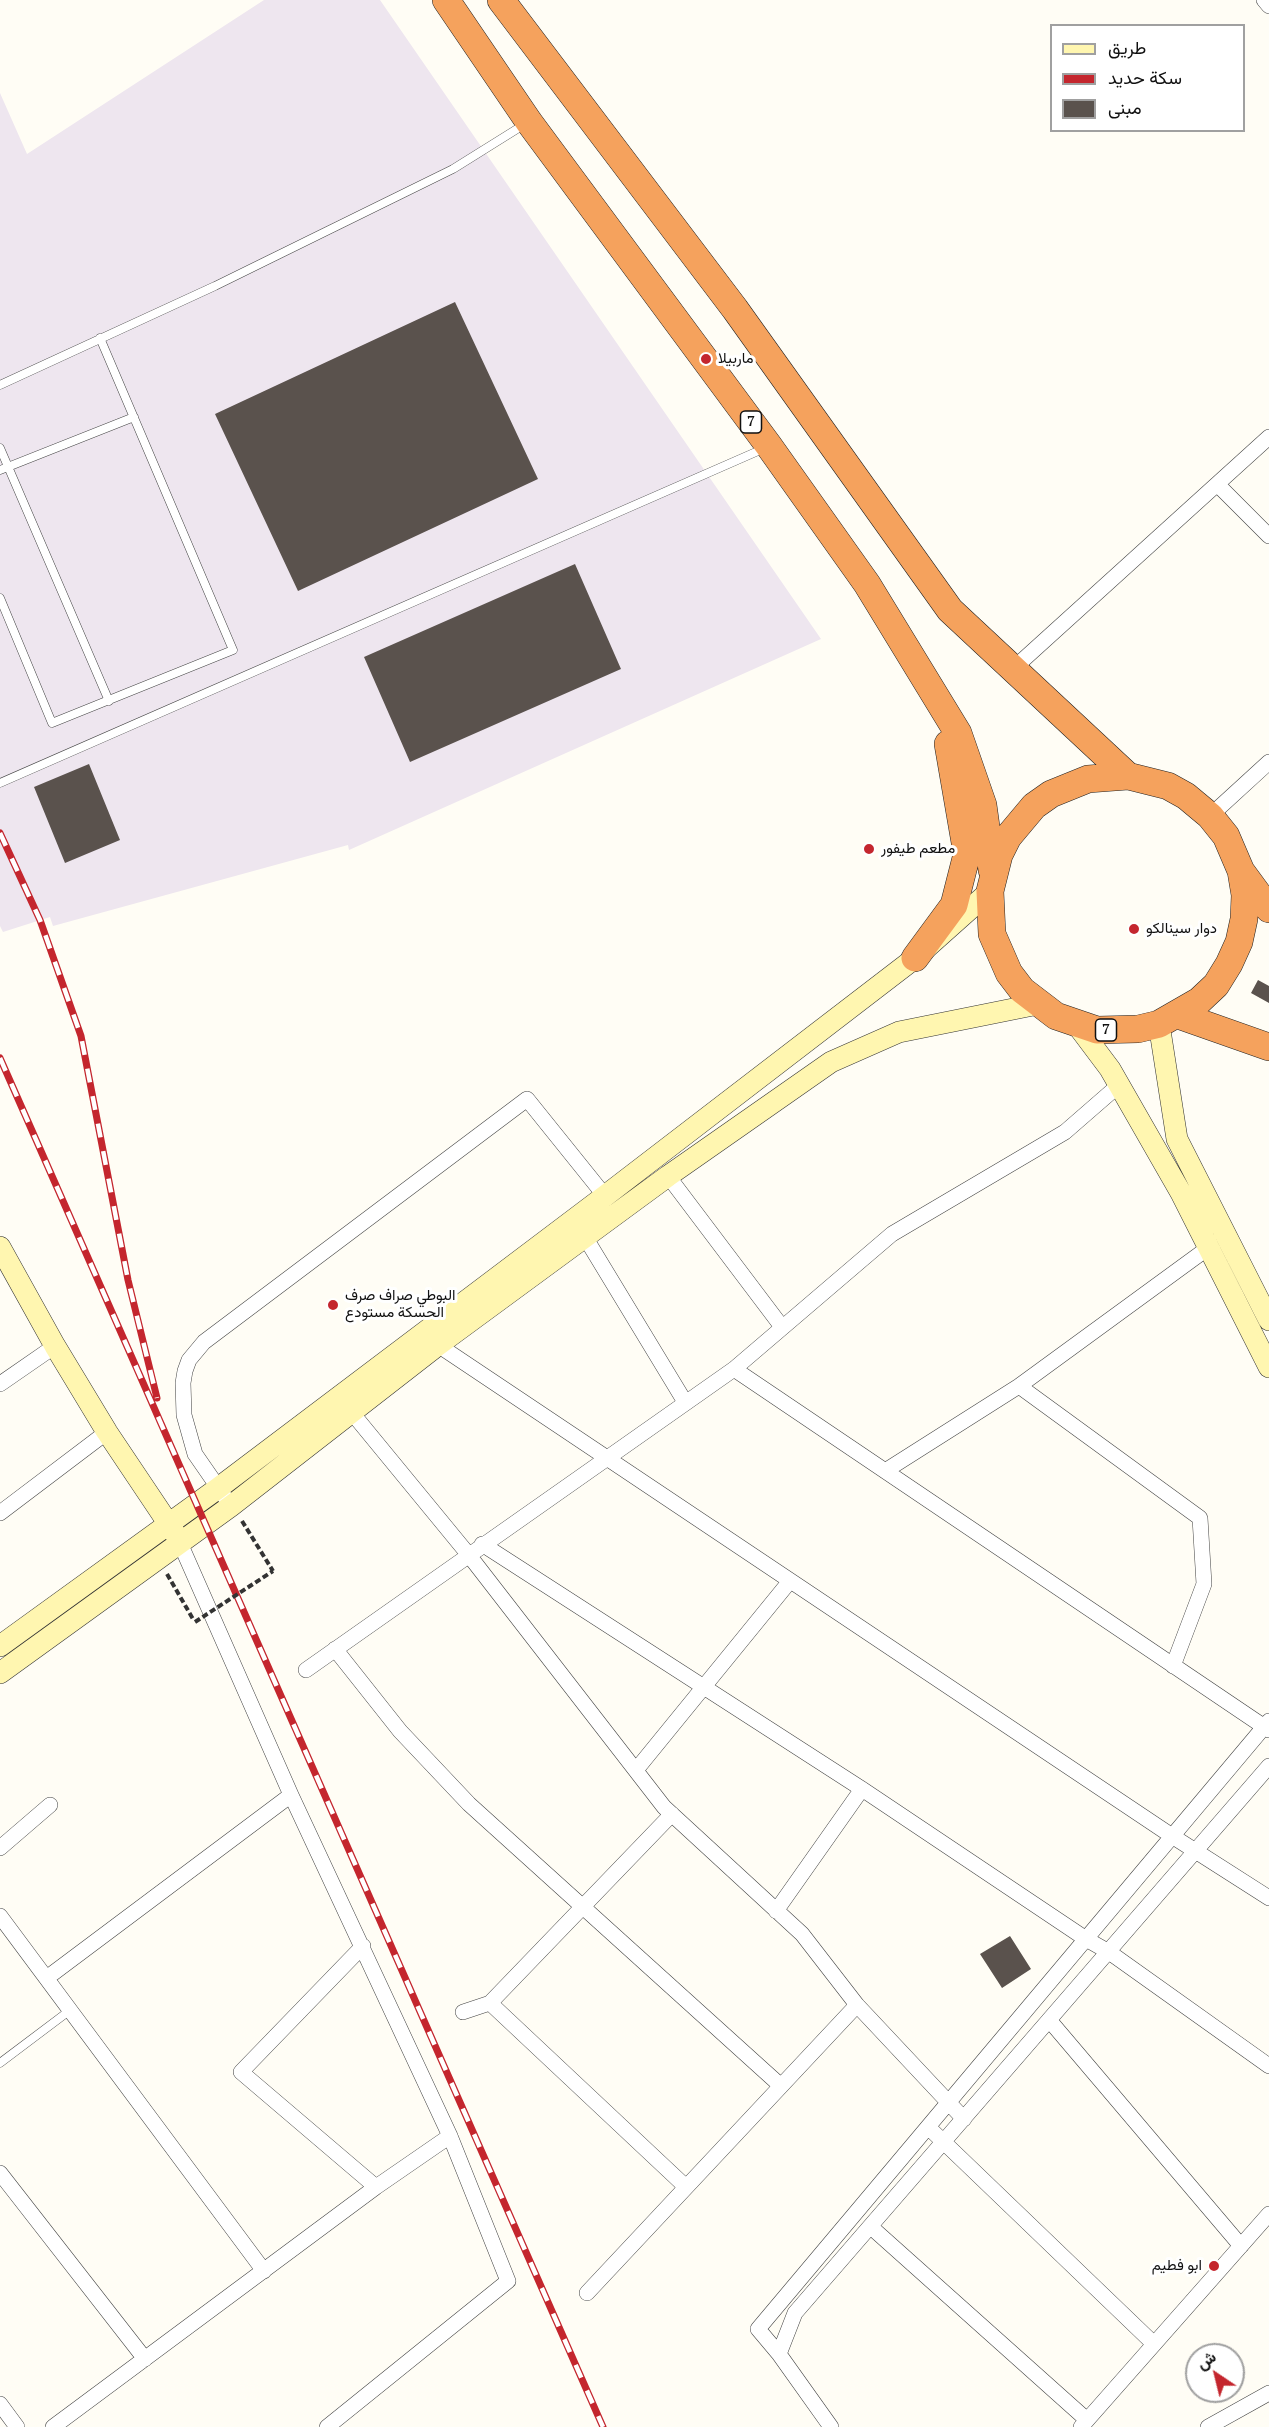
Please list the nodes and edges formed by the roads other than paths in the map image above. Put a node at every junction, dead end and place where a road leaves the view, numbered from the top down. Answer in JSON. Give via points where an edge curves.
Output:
{"nodes":[{"id":1,"x":446,"y":0,"type":"edge"},
{"id":2,"x":501,"y":0,"type":"edge"},
{"id":3,"x":1264,"y":0,"type":"edge"},
{"id":4,"x":1269,"y":6,"type":"edge"},
{"id":5,"x":529,"y":122,"type":"junction"},
{"id":6,"x":100,"y":338,"type":"junction"},
{"id":7,"x":0,"y":385,"type":"edge"},
{"id":8,"x":134,"y":417,"type":"junction"},
{"id":9,"x":1269,"y":437,"type":"edge"},
{"id":10,"x":769,"y":446,"type":"junction"},
{"id":11,"x":0,"y":448,"type":"edge"},
{"id":12,"x":4,"y":468,"type":"edge"},
{"id":13,"x":1217,"y":484,"type":"junction"},
{"id":14,"x":1269,"y":537,"type":"edge"},
{"id":15,"x":867,"y":584,"type":"junction"},
{"id":16,"x":0,"y":598,"type":"edge"},
{"id":17,"x":1012,"y":669,"type":"junction"},
{"id":18,"x":109,"y":701,"type":"junction"},
{"id":19,"x":1269,"y":762,"type":"edge"},
{"id":20,"x":1128,"y":776,"type":"junction"},
{"id":21,"x":0,"y":783,"type":"edge"},
{"id":22,"x":1210,"y":816,"type":"junction"},
{"id":23,"x":1241,"y":871,"type":"junction"},
{"id":24,"x":991,"y":883,"type":"junction"},
{"id":25,"x":1269,"y":909,"type":"edge"},
{"id":26,"x":915,"y":958,"type":"junction"},
{"id":27,"x":1038,"y":1004,"type":"junction"},
{"id":28,"x":1168,"y":1020,"type":"junction"},
{"id":29,"x":1077,"y":1025,"type":"junction"},
{"id":30,"x":1269,"y":1047,"type":"edge"},
{"id":31,"x":1119,"y":1085,"type":"junction"},
{"id":32,"x":668,"y":1176,"type":"junction"},
{"id":33,"x":605,"y":1196,"type":"junction"},
{"id":34,"x":585,"y":1238,"type":"junction"},
{"id":35,"x":0,"y":1247,"type":"edge"},
{"id":36,"x":1208,"y":1248,"type":"junction"},
{"id":37,"x":1269,"y":1320,"type":"edge"},
{"id":38,"x":782,"y":1327,"type":"junction"},
{"id":39,"x":438,"y":1345,"type":"junction"},
{"id":40,"x":55,"y":1346,"type":"junction"},
{"id":41,"x":1269,"y":1367,"type":"edge"},
{"id":42,"x":734,"y":1369,"type":"junction"},
{"id":43,"x":0,"y":1384,"type":"edge"},
{"id":44,"x":1019,"y":1386,"type":"junction"},
{"id":45,"x":685,"y":1402,"type":"junction"},
{"id":46,"x":353,"y":1414,"type":"junction"},
{"id":47,"x":107,"y":1432,"type":"junction"},
{"id":48,"x":606,"y":1457,"type":"junction"},
{"id":49,"x":885,"y":1471,"type":"junction"},
{"id":50,"x":218,"y":1488,"type":"junction"},
{"id":51,"x":231,"y":1506,"type":"junction"},
{"id":52,"x":0,"y":1513,"type":"edge"},
{"id":53,"x":170,"y":1523,"type":"junction"},
{"id":54,"x":180,"y":1543,"type":"junction"},
{"id":55,"x":482,"y":1544,"type":"junction"},
{"id":56,"x":468,"y":1554,"type":"junction"},
{"id":57,"x":790,"y":1581,"type":"junction"},
{"id":58,"x":0,"y":1646,"type":"edge"},
{"id":59,"x":335,"y":1649,"type":"junction"},
{"id":60,"x":1173,"y":1666,"type":"junction"},
{"id":61,"x":306,"y":1670,"type":"dead end"},
{"id":62,"x":0,"y":1673,"type":"edge"},
{"id":63,"x":703,"y":1686,"type":"junction"},
{"id":64,"x":1267,"y":1726,"type":"edge"},
{"id":65,"x":1269,"y":1766,"type":"edge"},
{"id":66,"x":636,"y":1770,"type":"junction"},
{"id":67,"x":862,"y":1789,"type":"junction"},
{"id":68,"x":291,"y":1795,"type":"junction"},
{"id":69,"x":50,"y":1806,"type":"dead end"},
{"id":70,"x":672,"y":1814,"type":"junction"},
{"id":71,"x":1172,"y":1836,"type":"junction"},
{"id":72,"x":0,"y":1848,"type":"edge"},
{"id":73,"x":1195,"y":1850,"type":"junction"},
{"id":74,"x":1269,"y":1898,"type":"edge"},
{"id":75,"x":584,"y":1908,"type":"junction"},
{"id":76,"x":776,"y":1911,"type":"junction"},
{"id":77,"x":0,"y":1916,"type":"edge"},
{"id":78,"x":1086,"y":1939,"type":"junction"},
{"id":79,"x":363,"y":1946,"type":"junction"},
{"id":80,"x":1109,"y":1952,"type":"junction"},
{"id":81,"x":48,"y":1977,"type":"junction"},
{"id":82,"x":490,"y":2003,"type":"junction"},
{"id":83,"x":857,"y":2005,"type":"junction"},
{"id":84,"x":69,"y":2011,"type":"junction"},
{"id":85,"x":463,"y":2012,"type":"dead end"},
{"id":86,"x":1050,"y":2021,"type":"junction"},
{"id":87,"x":0,"y":2063,"type":"edge"},
{"id":88,"x":1269,"y":2066,"type":"edge"},
{"id":89,"x":781,"y":2086,"type":"junction"},
{"id":90,"x":947,"y":2104,"type":"junction"},
{"id":91,"x":964,"y":2120,"type":"junction"},
{"id":92,"x":928,"y":2127,"type":"junction"},
{"id":93,"x":450,"y":2136,"type":"junction"},
{"id":94,"x":944,"y":2142,"type":"junction"},
{"id":95,"x":0,"y":2173,"type":"edge"},
{"id":96,"x":376,"y":2187,"type":"junction"},
{"id":97,"x":686,"y":2187,"type":"junction"},
{"id":98,"x":1267,"y":2220,"type":"edge"},
{"id":99,"x":871,"y":2227,"type":"junction"},
{"id":100,"x":1241,"y":2246,"type":"junction"},
{"id":101,"x":264,"y":2271,"type":"junction"},
{"id":102,"x":587,"y":2293,"type":"dead end"},
{"id":103,"x":1154,"y":2344,"type":"junction"},
{"id":104,"x":780,"y":2354,"type":"junction"},
{"id":105,"x":145,"y":2359,"type":"junction"},
{"id":106,"x":1269,"y":2392,"type":"edge"},
{"id":107,"x":0,"y":2404,"type":"edge"},
{"id":108,"x":1084,"y":2423,"type":"edge"},
{"id":109,"x":17,"y":2427,"type":"edge"},
{"id":110,"x":53,"y":2427,"type":"edge"},
{"id":111,"x":327,"y":2427,"type":"edge"},
{"id":112,"x":831,"y":2427,"type":"edge"},
{"id":113,"x":1208,"y":2427,"type":"edge"}],
"edges":[{"from":1,"to":5,"type":"highway","number":"7"},
{"from":2,"to":17,"type":"highway","number":"7","via":[[735,309],[950,610]]},
{"from":3,"to":4,"type":"street"},
{"from":5,"to":6,"type":"lane","via":[[453,169]]},
{"from":5,"to":10,"type":"highway","number":"7"},
{"from":6,"to":7,"type":"lane"},
{"from":6,"to":8,"type":"lane"},
{"from":8,"to":12,"type":"lane"},
{"from":8,"to":18,"type":"lane","via":[[233,650]]},
{"from":9,"to":13,"type":"street"},
{"from":10,"to":15,"type":"highway","number":"7"},
{"from":10,"to":21,"type":"lane"},
{"from":11,"to":12,"type":"lane"},
{"from":12,"to":18,"type":"lane"},
{"from":13,"to":14,"type":"street"},
{"from":13,"to":17,"type":"street"},
{"from":15,"to":24,"type":"highway","number":"7","via":[[958,733],[983,805]]},
{"from":15,"to":26,"type":"highway","via":[[949,747],[967,854],[954,904]]},
{"from":16,"to":18,"type":"lane","via":[[52,723]]},
{"from":17,"to":20,"type":"highway","number":"7"},
{"from":19,"to":22,"type":"street"},
{"from":20,"to":22,"type":"highway","number":"7","via":[[1168,786]]},
{"from":20,"to":24,"type":"highway","number":"7","via":[[1088,779],[1042,800],[1008,837]]},
{"from":22,"to":23,"type":"highway","number":"7","via":[[1226,836]]},
{"from":23,"to":25,"type":"highway","number":"7"},
{"from":23,"to":28,"type":"highway","number":"7","via":[[1244,919],[1236,950],[1216,985]]},
{"from":24,"to":26,"type":"street"},
{"from":24,"to":27,"type":"highway","number":"7","via":[[991,923],[999,954],[1009,973]]},
{"from":26,"to":33,"type":"street"},
{"from":27,"to":29,"type":"highway","number":"7"},
{"from":27,"to":32,"type":"street","via":[[899,1032],[831,1062]]},
{"from":28,"to":29,"type":"highway","number":"7","via":[[1118,1031]]},
{"from":28,"to":30,"type":"highway","number":"7"},
{"from":28,"to":37,"type":"street","via":[[1177,1139]]},
{"from":29,"to":31,"type":"street"},
{"from":31,"to":36,"type":"street"},
{"from":31,"to":38,"type":"street","via":[[1065,1132],[892,1234]]},
{"from":32,"to":34,"type":"street"},
{"from":32,"to":38,"type":"street"},
{"from":33,"to":50,"type":"street"},
{"from":33,"to":50,"type":"street","via":[[527,1099],[223,1327],[196,1350],[183,1383],[188,1435],[195,1454]]},
{"from":34,"to":39,"type":"street"},
{"from":34,"to":45,"type":"street"},
{"from":35,"to":40,"type":"street"},
{"from":36,"to":41,"type":"street"},
{"from":36,"to":44,"type":"street"},
{"from":38,"to":42,"type":"street"},
{"from":39,"to":46,"type":"street"},
{"from":39,"to":48,"type":"street"},
{"from":40,"to":43,"type":"street"},
{"from":40,"to":47,"type":"street"},
{"from":42,"to":45,"type":"street"},
{"from":42,"to":49,"type":"street"},
{"from":44,"to":49,"type":"street"},
{"from":44,"to":60,"type":"street","via":[[1200,1518],[1204,1584]]},
{"from":45,"to":48,"type":"street"},
{"from":46,"to":51,"type":"street"},
{"from":46,"to":56,"type":"street"},
{"from":47,"to":52,"type":"street"},
{"from":47,"to":53,"type":"street"},
{"from":48,"to":55,"type":"street"},
{"from":48,"to":57,"type":"street"},
{"from":49,"to":60,"type":"street"},
{"from":50,"to":51,"type":"street"},
{"from":50,"to":53,"type":"street"},
{"from":51,"to":54,"type":"street"},
{"from":53,"to":54,"type":"street"},
{"from":53,"to":58,"type":"street"},
{"from":54,"to":62,"type":"street"},
{"from":54,"to":68,"type":"street"},
{"from":55,"to":56,"type":"street"},
{"from":55,"to":63,"type":"street"},
{"from":56,"to":59,"type":"street"},
{"from":56,"to":66,"type":"street"},
{"from":57,"to":63,"type":"street"},
{"from":57,"to":71,"type":"street"},
{"from":59,"to":61,"type":"street"},
{"from":59,"to":75,"type":"street","via":[[400,1731],[469,1804]]},
{"from":60,"to":64,"type":"street"},
{"from":63,"to":66,"type":"street"},
{"from":63,"to":67,"type":"street"},
{"from":64,"to":71,"type":"street"},
{"from":65,"to":73,"type":"street"},
{"from":66,"to":70,"type":"street"},
{"from":67,"to":76,"type":"street"},
{"from":67,"to":78,"type":"street"},
{"from":68,"to":79,"type":"street"},
{"from":68,"to":81,"type":"street"},
{"from":69,"to":72,"type":"street"},
{"from":70,"to":75,"type":"street"},
{"from":70,"to":76,"type":"street"},
{"from":71,"to":73,"type":"street"},
{"from":71,"to":78,"type":"street"},
{"from":73,"to":74,"type":"street"},
{"from":73,"to":80,"type":"street"},
{"from":75,"to":82,"type":"street"},
{"from":75,"to":89,"type":"street"},
{"from":76,"to":83,"type":"street","via":[[802,1934]]},
{"from":77,"to":81,"type":"street"},
{"from":78,"to":80,"type":"street"},
{"from":78,"to":90,"type":"street"},
{"from":79,"to":93,"type":"street"},
{"from":79,"to":96,"type":"street","via":[[241,2072]]},
{"from":80,"to":86,"type":"street"},
{"from":80,"to":88,"type":"street"},
{"from":81,"to":84,"type":"street"},
{"from":82,"to":85,"type":"street"},
{"from":82,"to":97,"type":"street"},
{"from":83,"to":89,"type":"street"},
{"from":83,"to":90,"type":"street"},
{"from":84,"to":87,"type":"lane"},
{"from":84,"to":101,"type":"street"},
{"from":86,"to":91,"type":"street"},
{"from":86,"to":100,"type":"street"},
{"from":89,"to":97,"type":"street"},
{"from":90,"to":91,"type":"street"},
{"from":90,"to":92,"type":"street"},
{"from":91,"to":94,"type":"street"},
{"from":92,"to":94,"type":"street"},
{"from":92,"to":104,"type":"street","via":[[758,2329]]},
{"from":93,"to":96,"type":"street"},
{"from":93,"to":111,"type":"street","via":[[508,2281]]},
{"from":94,"to":99,"type":"street"},
{"from":94,"to":103,"type":"street"},
{"from":95,"to":105,"type":"street"},
{"from":96,"to":101,"type":"street"},
{"from":97,"to":102,"type":"street"},
{"from":98,"to":100,"type":"street"},
{"from":99,"to":104,"type":"street","via":[[795,2313]]},
{"from":99,"to":108,"type":"street"},
{"from":100,"to":103,"type":"street"},
{"from":101,"to":105,"type":"street"},
{"from":103,"to":108,"type":"street"},
{"from":104,"to":112,"type":"street"},
{"from":105,"to":110,"type":"street"},
{"from":106,"to":113,"type":"street"},
{"from":107,"to":109,"type":"street"}]}
